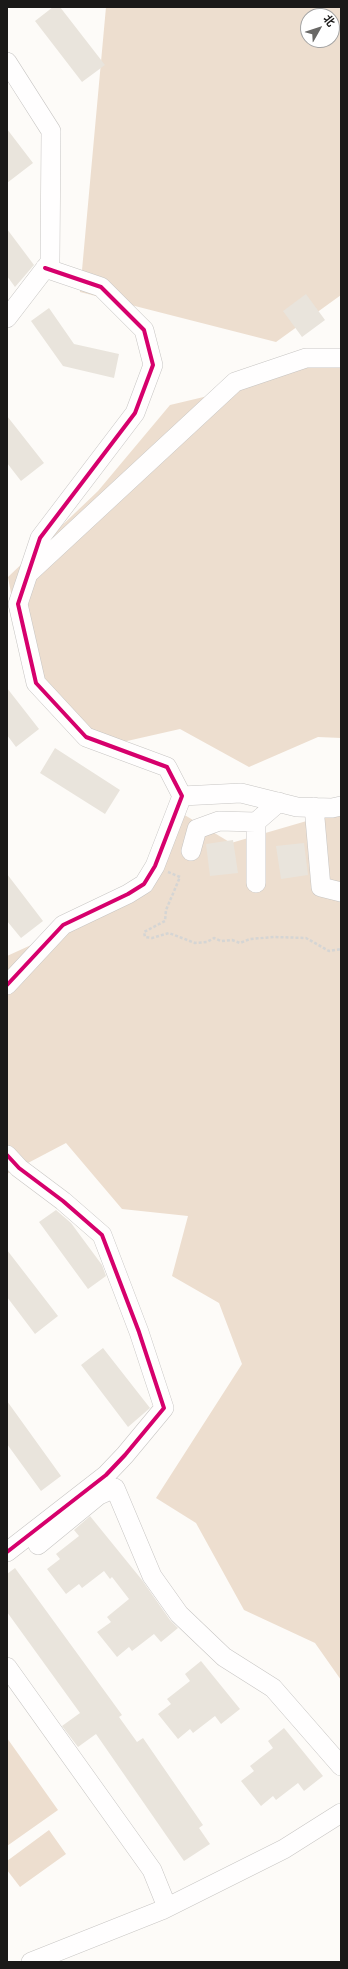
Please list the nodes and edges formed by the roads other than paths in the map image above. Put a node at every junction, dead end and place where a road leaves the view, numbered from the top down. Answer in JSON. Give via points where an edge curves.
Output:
{"nodes":[{"id":1,"x":7,"y":62,"type":"edge"},
{"id":2,"x":45,"y":268,"type":"junction"},
{"id":3,"x":8,"y":312,"type":"edge"},
{"id":4,"x":341,"y":358,"type":"edge"},
{"id":5,"x":28,"y":574,"type":"junction"},
{"id":6,"x":182,"y":796,"type":"junction"},
{"id":7,"x":279,"y":802,"type":"junction"},
{"id":8,"x":341,"y":806,"type":"edge"},
{"id":9,"x":314,"y":807,"type":"junction"},
{"id":10,"x":256,"y":822,"type":"junction"},
{"id":11,"x":191,"y":851,"type":"dead end"},
{"id":12,"x":256,"y":883,"type":"dead end"},
{"id":13,"x":341,"y":892,"type":"edge"},
{"id":14,"x":7,"y":985,"type":"edge"},
{"id":15,"x":7,"y":1154,"type":"edge"},
{"id":16,"x":38,"y":1545,"type":"dead end"},
{"id":17,"x":7,"y":1552,"type":"edge"},
{"id":18,"x":7,"y":1667,"type":"edge"},
{"id":19,"x":341,"y":1766,"type":"edge"},
{"id":20,"x":341,"y":1813,"type":"edge"},
{"id":21,"x":167,"y":1907,"type":"junction"},
{"id":22,"x":31,"y":1962,"type":"edge"}],
"edges":[{"from":1,"to":2,"type":"street","via":[[51,131],[50,262]]},
{"from":2,"to":3,"type":"street"},
{"from":2,"to":5,"type":"street","via":[[101,287],[144,330],[153,365],[135,413],[40,538]]},
{"from":4,"to":5,"type":"street","via":[[306,358],[235,382]]},
{"from":5,"to":6,"type":"street","via":[[18,604],[36,683],[86,737],[167,767]]},
{"from":6,"to":7,"type":"street","via":[[241,793]]},
{"from":6,"to":14,"type":"street","via":[[155,866],[144,884],[63,925]]},
{"from":7,"to":9,"type":"street","via":[[297,807]]},
{"from":7,"to":10,"type":"street"},
{"from":8,"to":9,"type":"street"},
{"from":9,"to":13,"type":"street","via":[[321,887]]},
{"from":10,"to":11,"type":"street","via":[[219,821],[197,829]]},
{"from":10,"to":12,"type":"street"},
{"from":15,"to":17,"type":"street","via":[[19,1168],[102,1235],[139,1332],[164,1408],[106,1475]]},
{"from":16,"to":19,"type":"street","via":[[99,1495],[115,1488],[152,1576],[179,1614],[224,1657],[273,1688]]},
{"from":18,"to":21,"type":"street","via":[[152,1870]]},
{"from":20,"to":21,"type":"street","via":[[284,1849]]},
{"from":21,"to":22,"type":"street"}]}
